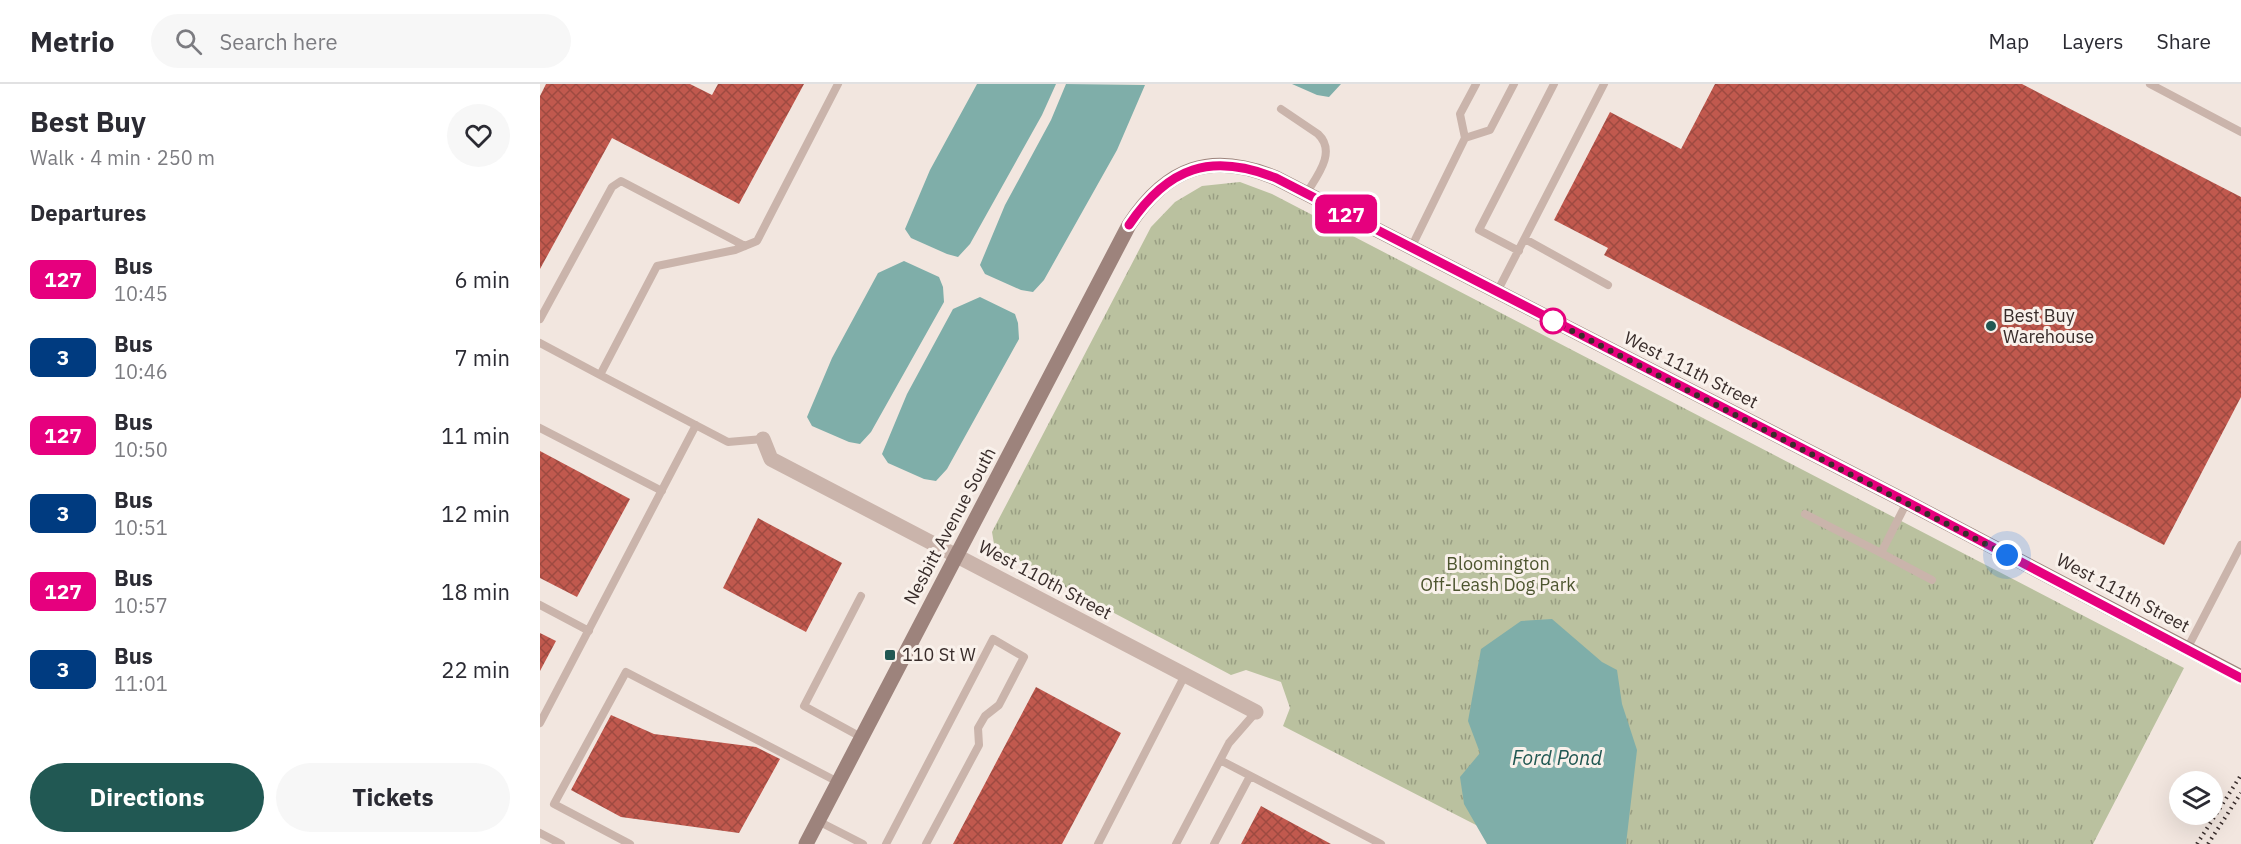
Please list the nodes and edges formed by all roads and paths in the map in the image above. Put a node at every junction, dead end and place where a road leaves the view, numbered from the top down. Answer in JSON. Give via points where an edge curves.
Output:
{"nodes":[{"id":1,"x":838,"y":84,"type":"edge"},
{"id":2,"x":1476,"y":84,"type":"edge"},
{"id":3,"x":1514,"y":84,"type":"edge"},
{"id":4,"x":1554,"y":84,"type":"edge"},
{"id":5,"x":1604,"y":84,"type":"edge"},
{"id":6,"x":2150,"y":84,"type":"edge"},
{"id":7,"x":1281,"y":109,"type":"dead end"},
{"id":8,"x":2241,"y":132,"type":"edge"},
{"id":9,"x":1465,"y":138,"type":"junction"},
{"id":10,"x":1306,"y":194,"type":"junction"},
{"id":11,"x":1129,"y":225,"type":"joint"},
{"id":12,"x":1525,"y":239,"type":"junction"},
{"id":13,"x":745,"y":246,"type":"junction"},
{"id":14,"x":1411,"y":248,"type":"junction"},
{"id":15,"x":1519,"y":251,"type":"junction"},
{"id":16,"x":1608,"y":285,"type":"dead end"},
{"id":17,"x":1497,"y":292,"type":"junction"},
{"id":18,"x":540,"y":319,"type":"edge"},
{"id":19,"x":540,"y":343,"type":"edge"},
{"id":20,"x":600,"y":375,"type":"junction"},
{"id":21,"x":696,"y":425,"type":"junction"},
{"id":22,"x":540,"y":428,"type":"edge"},
{"id":23,"x":763,"y":439,"type":"joint"},
{"id":24,"x":662,"y":491,"type":"junction"},
{"id":25,"x":1907,"y":502,"type":"junction"},
{"id":26,"x":1805,"y":514,"type":"dead end"},
{"id":27,"x":2241,"y":545,"type":"edge"},
{"id":28,"x":1881,"y":553,"type":"junction"},
{"id":29,"x":957,"y":556,"type":"junction"},
{"id":30,"x":1932,"y":580,"type":"dead end"},
{"id":31,"x":861,"y":596,"type":"dead end"},
{"id":32,"x":540,"y":605,"type":"edge"},
{"id":33,"x":589,"y":631,"type":"junction"},
{"id":34,"x":2187,"y":649,"type":"junction"},
{"id":35,"x":1185,"y":675,"type":"junction"},
{"id":36,"x":2241,"y":678,"type":"edge"},
{"id":37,"x":1256,"y":712,"type":"joint"},
{"id":38,"x":540,"y":723,"type":"edge"},
{"id":39,"x":861,"y":737,"type":"junction"},
{"id":40,"x":1220,"y":760,"type":"junction"},
{"id":41,"x":1250,"y":776,"type":"junction"},
{"id":42,"x":838,"y":782,"type":"junction"},
{"id":43,"x":818,"y":820,"type":"junction"},
{"id":44,"x":540,"y":833,"type":"edge"},
{"id":45,"x":1366,"y":841,"type":"edge"},
{"id":46,"x":561,"y":844,"type":"edge"},
{"id":47,"x":630,"y":844,"type":"edge"},
{"id":48,"x":806,"y":844,"type":"edge"},
{"id":49,"x":863,"y":844,"type":"edge"},
{"id":50,"x":886,"y":844,"type":"edge"},
{"id":51,"x":926,"y":844,"type":"edge"},
{"id":52,"x":1098,"y":844,"type":"edge"},
{"id":53,"x":1176,"y":844,"type":"edge"},
{"id":54,"x":1214,"y":844,"type":"edge"},
{"id":55,"x":1381,"y":844,"type":"edge"}],
"edges":[{"from":1,"to":13,"type":"lane","via":[[757,242]]},
{"from":2,"to":9,"type":"lane","via":[[1460,114]]},
{"from":3,"to":9,"type":"lane","via":[[1490,130]]},
{"from":4,"to":15,"type":"lane","via":[[1479,230]]},
{"from":5,"to":12,"type":"lane"},
{"from":6,"to":8,"type":"lane"},
{"from":7,"to":10,"type":"lane","via":[[1318,134],[1327,151]]},
{"from":9,"to":14,"type":"lane"},
{"from":10,"to":11,"type":"street","name":"West 111th Street","via":[[1254,169],[1204,167],[1181,174],[1160,187]]},
{"from":10,"to":14,"type":"street","name":"West 111th Street"},
{"from":11,"to":29,"type":"street","name":"Nesbitt Avenue South"},
{"from":12,"to":15,"type":"lane"},
{"from":12,"to":16,"type":"lane"},
{"from":13,"to":18,"type":"lane","via":[[621,181],[612,187]]},
{"from":13,"to":20,"type":"lane","via":[[657,266]]},
{"from":14,"to":17,"type":"street","name":"West 111th Street"},
{"from":15,"to":17,"type":"lane"},
{"from":17,"to":25,"type":"street","name":"West 111th Street"},
{"from":19,"to":20,"type":"lane"},
{"from":20,"to":21,"type":"lane"},
{"from":21,"to":23,"type":"lane","via":[[728,442]]},
{"from":21,"to":24,"type":"lane"},
{"from":22,"to":24,"type":"lane"},
{"from":23,"to":29,"type":"street","name":"West 110th Street","via":[[771,459]]},
{"from":24,"to":33,"type":"lane"},
{"from":25,"to":28,"type":"lane"},
{"from":25,"to":34,"type":"street","name":"West 111th Street"},
{"from":26,"to":28,"type":"lane"},
{"from":27,"to":34,"type":"lane"},
{"from":28,"to":30,"type":"lane"},
{"from":29,"to":35,"type":"street","name":"West 110th Street"},
{"from":29,"to":39,"type":"street","name":"Nesbitt Avenue South"},
{"from":31,"to":39,"type":"lane","via":[[804,706]]},
{"from":32,"to":33,"type":"lane"},
{"from":33,"to":38,"type":"lane"},
{"from":34,"to":36,"type":"street","name":"West 111th Street"},
{"from":35,"to":37,"type":"street","name":"West 110th Street"},
{"from":35,"to":52,"type":"lane"},
{"from":37,"to":40,"type":"lane","via":[[1228,744]]},
{"from":39,"to":42,"type":"street","name":"Nesbitt Avenue South"},
{"from":40,"to":41,"type":"lane"},
{"from":40,"to":53,"type":"lane"},
{"from":41,"to":45,"type":"lane"},
{"from":41,"to":54,"type":"lane"},
{"from":42,"to":43,"type":"street","name":"Nesbitt Avenue South"},
{"from":42,"to":47,"type":"lane","via":[[626,672],[554,804]]},
{"from":43,"to":48,"type":"street","name":"Nesbitt Avenue South"},
{"from":43,"to":49,"type":"lane"},
{"from":44,"to":46,"type":"lane"},
{"from":45,"to":55,"type":"lane"},
{"from":50,"to":51,"type":"lane","via":[[993,639],[1024,657],[999,705],[978,728],[979,746]]}]}
